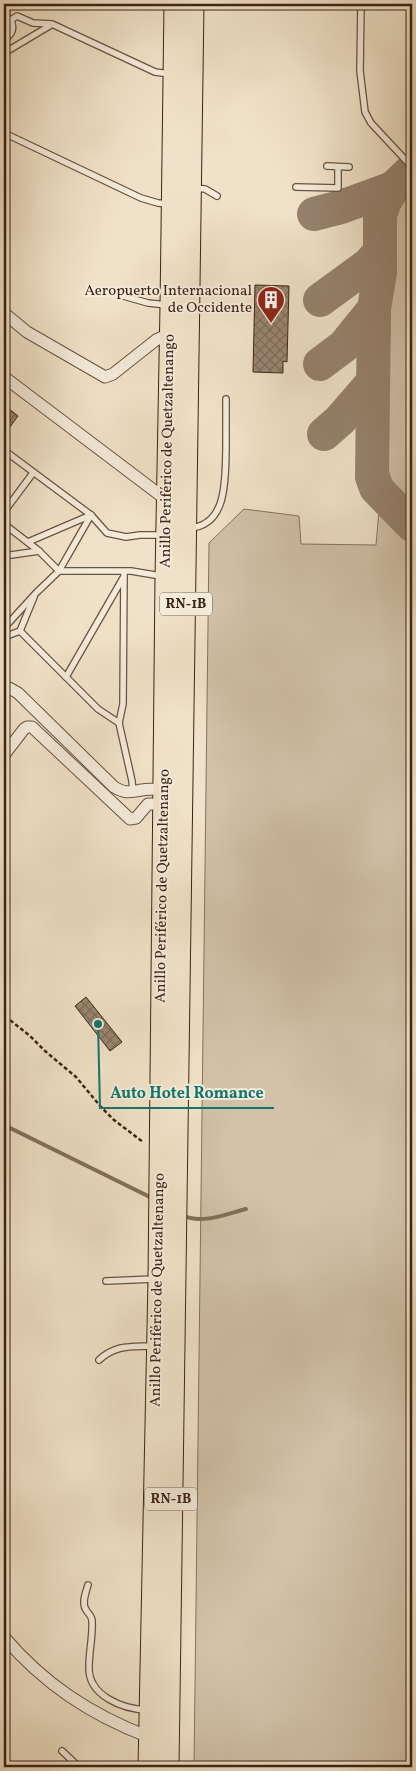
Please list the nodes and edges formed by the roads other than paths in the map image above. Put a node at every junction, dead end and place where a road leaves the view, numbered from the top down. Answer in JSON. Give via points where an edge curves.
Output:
{"nodes":[{"id":1,"x":7,"y":4,"type":"edge"},
{"id":2,"x":175,"y":4,"type":"edge"},
{"id":3,"x":183,"y":4,"type":"edge"},
{"id":4,"x":193,"y":4,"type":"edge"},
{"id":5,"x":361,"y":4,"type":"edge"},
{"id":6,"x":5,"y":15,"type":"edge"},
{"id":7,"x":11,"y":20,"type":"junction"},
{"id":8,"x":52,"y":24,"type":"junction"},
{"id":9,"x":4,"y":39,"type":"edge"},
{"id":10,"x":4,"y":53,"type":"edge"},
{"id":11,"x":183,"y":75,"type":"junction"},
{"id":12,"x":4,"y":133,"type":"edge"},
{"id":13,"x":327,"y":166,"type":"dead end"},
{"id":14,"x":338,"y":167,"type":"junction"},
{"id":15,"x":412,"y":167,"type":"edge"},
{"id":16,"x":349,"y":168,"type":"dead end"},
{"id":17,"x":191,"y":187,"type":"junction"},
{"id":18,"x":296,"y":187,"type":"dead end"},
{"id":19,"x":217,"y":196,"type":"dead end"},
{"id":20,"x":172,"y":204,"type":"junction"},
{"id":21,"x":120,"y":295,"type":"dead end"},
{"id":22,"x":172,"y":306,"type":"junction"},
{"id":23,"x":4,"y":313,"type":"edge"},
{"id":24,"x":170,"y":332,"type":"junction"},
{"id":25,"x":4,"y":377,"type":"edge"},
{"id":26,"x":226,"y":399,"type":"dead end"},
{"id":27,"x":5,"y":451,"type":"edge"},
{"id":28,"x":33,"y":473,"type":"junction"},
{"id":29,"x":168,"y":501,"type":"junction"},
{"id":30,"x":4,"y":512,"type":"edge"},
{"id":31,"x":90,"y":515,"type":"junction"},
{"id":32,"x":4,"y":524,"type":"edge"},
{"id":33,"x":187,"y":528,"type":"junction"},
{"id":34,"x":167,"y":535,"type":"junction"},
{"id":35,"x":28,"y":542,"type":"junction"},
{"id":36,"x":39,"y":551,"type":"junction"},
{"id":37,"x":4,"y":556,"type":"edge"},
{"id":38,"x":59,"y":572,"type":"junction"},
{"id":39,"x":124,"y":574,"type":"junction"},
{"id":40,"x":166,"y":577,"type":"junction"},
{"id":41,"x":36,"y":593,"type":"junction"},
{"id":42,"x":4,"y":628,"type":"edge"},
{"id":43,"x":20,"y":632,"type":"junction"},
{"id":44,"x":4,"y":636,"type":"edge"},
{"id":45,"x":66,"y":677,"type":"junction"},
{"id":46,"x":4,"y":690,"type":"edge"},
{"id":47,"x":119,"y":723,"type":"junction"},
{"id":48,"x":4,"y":755,"type":"edge"},
{"id":49,"x":133,"y":792,"type":"junction"},
{"id":50,"x":163,"y":796,"type":"junction"},
{"id":51,"x":165,"y":1203,"type":"junction"},
{"id":52,"x":159,"y":1279,"type":"junction"},
{"id":53,"x":106,"y":1281,"type":"dead end"},
{"id":54,"x":158,"y":1346,"type":"junction"},
{"id":55,"x":99,"y":1360,"type":"dead end"},
{"id":56,"x":88,"y":1585,"type":"dead end"},
{"id":57,"x":4,"y":1637,"type":"edge"},
{"id":58,"x":149,"y":1710,"type":"junction"},
{"id":59,"x":149,"y":1737,"type":"junction"},
{"id":60,"x":62,"y":1751,"type":"dead end"},
{"id":61,"x":80,"y":1767,"type":"edge"},
{"id":62,"x":148,"y":1767,"type":"edge"},
{"id":63,"x":158,"y":1767,"type":"edge"},
{"id":64,"x":168,"y":1767,"type":"edge"}],
"edges":[{"from":1,"to":6,"type":"lane"},
{"from":2,"to":11,"type":"highway","name":"Anillo Periférico de Quetzaltenango","number":"RN-1B"},
{"from":3,"to":11,"type":"highway","via":[[186,61]]},
{"from":4,"to":11,"type":"highway","name":"Anillo Periférico de Quetzaltenango","number":"RN-1B"},
{"from":5,"to":15,"type":"lane","via":[[360,71],[365,112],[371,123]]},
{"from":6,"to":7,"type":"lane"},
{"from":7,"to":8,"type":"lane","via":[[17,16],[33,23]]},
{"from":7,"to":9,"type":"lane","via":[[12,32]]},
{"from":8,"to":10,"type":"lane"},
{"from":8,"to":11,"type":"lane","via":[[154,72]]},
{"from":11,"to":17,"type":"highway","name":"Anillo Periférico de Quetzaltenango","number":"RN-1B"},
{"from":11,"to":20,"type":"highway","name":"Anillo Periférico de Quetzaltenango","number":"RN-1B"},
{"from":12,"to":20,"type":"lane","via":[[141,198]]},
{"from":13,"to":14,"type":"lane"},
{"from":14,"to":16,"type":"lane"},
{"from":14,"to":18,"type":"lane","via":[[338,188]]},
{"from":17,"to":19,"type":"lane"},
{"from":17,"to":33,"type":"highway","name":"Anillo Periférico de Quetzaltenango","number":"RN-1B"},
{"from":20,"to":22,"type":"highway","name":"Anillo Periférico de Quetzaltenango","number":"RN-1B"},
{"from":21,"to":22,"type":"lane"},
{"from":22,"to":24,"type":"highway","name":"Anillo Periférico de Quetzaltenango","number":"RN-1B"},
{"from":23,"to":24,"type":"street","via":[[27,332],[105,377]]},
{"from":24,"to":29,"type":"highway","name":"Anillo Periférico de Quetzaltenango","number":"RN-1B"},
{"from":25,"to":29,"type":"street"},
{"from":26,"to":33,"type":"lane","via":[[222,501],[205,524]]},
{"from":27,"to":28,"type":"lane"},
{"from":28,"to":30,"type":"lane"},
{"from":28,"to":31,"type":"lane"},
{"from":29,"to":34,"type":"highway","name":"Anillo Periférico de Quetzaltenango","number":"RN-1B"},
{"from":31,"to":34,"type":"lane","via":[[108,533],[126,537]]},
{"from":31,"to":35,"type":"lane"},
{"from":31,"to":38,"type":"lane"},
{"from":32,"to":35,"type":"lane"},
{"from":33,"to":51,"type":"highway","name":"Anillo Periférico de Quetzaltenango","number":"RN-1B"},
{"from":34,"to":40,"type":"highway","name":"Anillo Periférico de Quetzaltenango","number":"RN-1B"},
{"from":35,"to":36,"type":"lane"},
{"from":36,"to":37,"type":"lane"},
{"from":36,"to":38,"type":"lane"},
{"from":38,"to":39,"type":"lane"},
{"from":38,"to":41,"type":"lane"},
{"from":39,"to":40,"type":"lane","via":[[131,571]]},
{"from":39,"to":45,"type":"lane"},
{"from":39,"to":47,"type":"lane"},
{"from":40,"to":50,"type":"highway","name":"Anillo Periférico de Quetzaltenango","number":"RN-1B"},
{"from":41,"to":42,"type":"lane"},
{"from":41,"to":43,"type":"lane"},
{"from":43,"to":44,"type":"lane"},
{"from":43,"to":45,"type":"lane"},
{"from":45,"to":47,"type":"lane","via":[[98,709]]},
{"from":46,"to":49,"type":"street","via":[[9,688],[18,693],[107,782],[120,790]]},
{"from":47,"to":49,"type":"lane"},
{"from":48,"to":50,"type":"street","via":[[24,729],[32,727],[130,818],[136,818],[148,804]]},
{"from":49,"to":50,"type":"street","via":[[141,790]]},
{"from":50,"to":51,"type":"highway","name":"Anillo Periférico de Quetzaltenango","number":"RN-1B","via":[[160,1150]]},
{"from":51,"to":52,"type":"highway","name":"Anillo Periférico de Quetzaltenango","number":"RN-1B"},
{"from":51,"to":64,"type":"highway","name":"Anillo Periférico de Quetzaltenango","number":"RN-1B","via":[[176,1231]]},
{"from":52,"to":53,"type":"lane"},
{"from":52,"to":54,"type":"highway","name":"Anillo Periférico de Quetzaltenango","number":"RN-1B"},
{"from":54,"to":55,"type":"lane","via":[[118,1348]]},
{"from":54,"to":58,"type":"highway","name":"Anillo Periférico de Quetzaltenango","number":"RN-1B"},
{"from":56,"to":58,"type":"lane","via":[[84,1598],[85,1608],[92,1617],[88,1668],[92,1681],[104,1697],[121,1706]]},
{"from":57,"to":59,"type":"street","via":[[29,1666],[72,1698],[96,1713]]},
{"from":58,"to":59,"type":"highway","name":"Anillo Periférico de Quetzaltenango","number":"RN-1B"},
{"from":59,"to":62,"type":"highway","name":"Anillo Periférico de Quetzaltenango","number":"RN-1B"},
{"from":59,"to":63,"type":"highway","via":[[158,1750]]},
{"from":60,"to":61,"type":"lane"}]}
